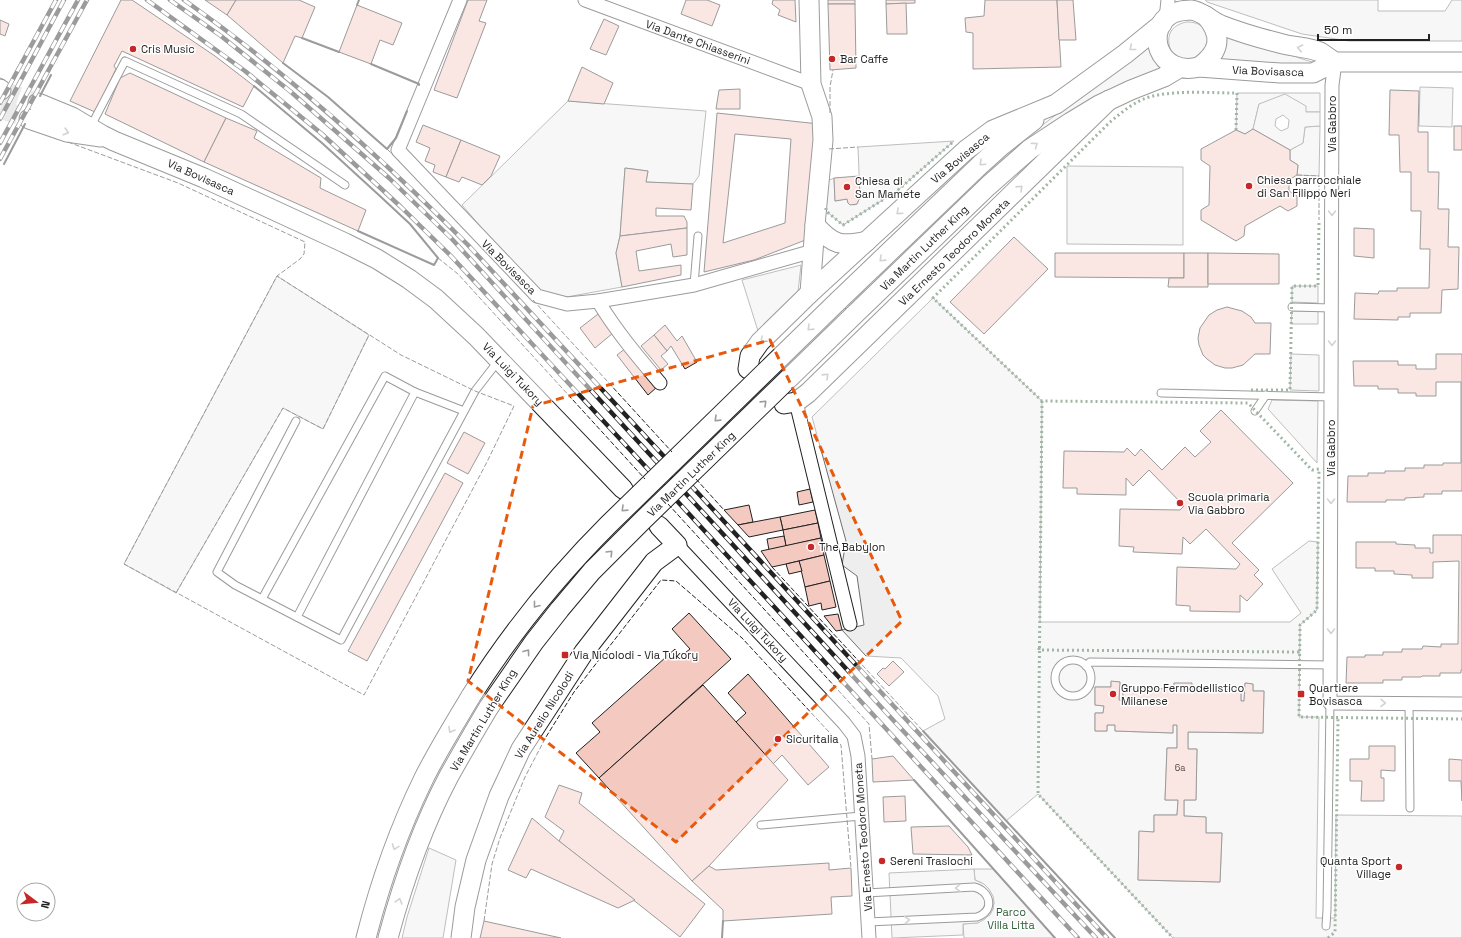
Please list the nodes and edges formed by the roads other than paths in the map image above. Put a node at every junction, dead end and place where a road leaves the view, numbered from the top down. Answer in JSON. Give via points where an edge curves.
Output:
{"nodes":[{"id":1,"x":460,"y":0,"type":"edge"},
{"id":2,"x":585,"y":0,"type":"edge"},
{"id":3,"x":809,"y":0,"type":"edge"},
{"id":4,"x":1168,"y":0,"type":"edge"},
{"id":5,"x":1194,"y":9,"type":"edge"},
{"id":6,"x":1164,"y":22,"type":"junction"},
{"id":7,"x":1335,"y":62,"type":"junction"},
{"id":8,"x":1462,"y":62,"type":"edge"},
{"id":9,"x":1199,"y":67,"type":"junction"},
{"id":10,"x":1179,"y":68,"type":"junction"},
{"id":11,"x":811,"y":84,"type":"junction"},
{"id":12,"x":1110,"y":100,"type":"junction"},
{"id":13,"x":1056,"y":104,"type":"junction"},
{"id":14,"x":33,"y":111,"type":"tunnel mouth"},
{"id":15,"x":89,"y":132,"type":"junction"},
{"id":16,"x":345,"y":185,"type":"dead end"},
{"id":17,"x":815,"y":225,"type":"junction"},
{"id":18,"x":698,"y":236,"type":"dead end"},
{"id":19,"x":867,"y":240,"type":"junction"},
{"id":20,"x":813,"y":251,"type":"junction"},
{"id":21,"x":393,"y":269,"type":"joint"},
{"id":22,"x":694,"y":285,"type":"junction"},
{"id":23,"x":810,"y":293,"type":"junction"},
{"id":24,"x":598,"y":301,"type":"junction"},
{"id":25,"x":1292,"y":307,"type":"dead end"},
{"id":26,"x":1332,"y":308,"type":"junction"},
{"id":27,"x":499,"y":360,"type":"junction"},
{"id":28,"x":748,"y":369,"type":"dead end"},
{"id":29,"x":660,"y":383,"type":"dead end"},
{"id":30,"x":415,"y":392,"type":"junction"},
{"id":31,"x":1161,"y":392,"type":"dead end"},
{"id":32,"x":1266,"y":395,"type":"junction"},
{"id":33,"x":1332,"y":397,"type":"junction"},
{"id":34,"x":790,"y":403,"type":"joint"},
{"id":35,"x":464,"y":411,"type":"junction"},
{"id":36,"x":1255,"y":411,"type":"dead end"},
{"id":37,"x":296,"y":421,"type":"dead end"},
{"id":38,"x":623,"y":489,"type":"dead end"},
{"id":39,"x":659,"y":526,"type":"dead end"},
{"id":40,"x":677,"y":545,"type":"junction"},
{"id":41,"x":262,"y":599,"type":"junction"},
{"id":42,"x":297,"y":617,"type":"junction"},
{"id":43,"x":850,"y":624,"type":"dead end"},
{"id":44,"x":1331,"y":665,"type":"junction"},
{"id":45,"x":1086,"y":666,"type":"junction"},
{"id":46,"x":1330,"y":703,"type":"junction"},
{"id":47,"x":1409,"y":703,"type":"junction"},
{"id":48,"x":1462,"y":704,"type":"edge"},
{"id":49,"x":854,"y":736,"type":"joint"},
{"id":50,"x":1410,"y":808,"type":"dead end"},
{"id":51,"x":861,"y":816,"type":"junction"},
{"id":52,"x":761,"y":825,"type":"dead end"},
{"id":53,"x":866,"y":893,"type":"junction"},
{"id":54,"x":868,"y":922,"type":"junction"},
{"id":55,"x":1326,"y":926,"type":"dead end"},
{"id":56,"x":366,"y":938,"type":"edge"},
{"id":57,"x":388,"y":938,"type":"edge"},
{"id":58,"x":461,"y":938,"type":"edge"},
{"id":59,"x":869,"y":938,"type":"edge"}],
"edges":[{"from":1,"to":24,"type":"street","name":"Via Bovisasca","via":[[398,150],[533,293],[567,304]]},
{"from":2,"to":11,"type":"street","name":"Via Dante Chiasserini"},
{"from":3,"to":11,"type":"street"},
{"from":4,"to":6,"type":"street"},
{"from":5,"to":6,"type":"street","name":"Via Bovisasca","via":[[1173,13]]},
{"from":7,"to":5,"type":"street","name":"Via Bovisasca","one_way":true,"via":[[1320,52],[1278,43],[1220,25]]},
{"from":5,"to":9,"type":"street","via":[[1214,26],[1217,38],[1216,50],[1209,60]]},
{"from":6,"to":10,"type":"street","via":[[1158,32],[1159,50],[1170,65]]},
{"from":6,"to":13,"type":"street","name":"Via Bovisasca","one_way":true},
{"from":7,"to":8,"type":"street","name":"Via Bovisasca"},
{"from":7,"to":9,"type":"street","name":"Via Bovisasca","via":[[1313,73]]},
{"from":7,"to":26,"type":"street","name":"Via Gabbro","one_way":true,"via":[[1332,86]]},
{"from":9,"to":10,"type":"street","name":"Via Bovisasca","via":[[1189,70]]},
{"from":10,"to":12,"type":"street","name":"Via Bovisasca"},
{"from":11,"to":17,"type":"street","via":[[822,118],[823,140]]},
{"from":34,"to":12,"type":"street","name":"Via Ernesto Teodoro Moneta","one_way":true,"via":[[808,393]]},
{"from":57,"to":12,"type":"street","name":"Via Martin Luther King","one_way":true,"bridge":true,"via":[[427,824],[449,776],[489,707],[548,623],[601,562],[1011,165],[1056,131]]},
{"from":13,"to":19,"type":"street","name":"Via Bovisasca","one_way":true,"via":[[993,130],[966,150]]},
{"from":13,"to":56,"type":"street","name":"Via Martin Luther King","one_way":true,"bridge":true,"via":[[993,153],[838,301],[609,524],[573,561],[520,625],[471,696],[432,763],[406,819],[382,884]]},
{"from":14,"to":15,"type":"street","name":"Via Bovisasca","via":[[67,132]]},
{"from":15,"to":16,"type":"lane","via":[[125,61],[241,114]]},
{"from":15,"to":21,"type":"street","name":"Via Bovisasca","via":[[204,178],[362,251]]},
{"from":17,"to":19,"type":"street","name":"Via Bovisasca","via":[[827,238],[837,242],[849,245]]},
{"from":17,"to":20,"type":"street"},
{"from":18,"to":22,"type":"lane"},
{"from":19,"to":23,"type":"street","name":"Via Bovisasca"},
{"from":20,"to":22,"type":"street","name":"Via Bovisasca"},
{"from":20,"to":23,"type":"street"},
{"from":21,"to":27,"type":"street","name":"Via Luigi Tukory","via":[[449,310]]},
{"from":22,"to":24,"type":"street","name":"Via Bovisasca"},
{"from":23,"to":28,"type":"street","name":"Via Bovisasca","one_way":true,"via":[[756,346],[750,356]]},
{"from":24,"to":29,"type":"street","via":[[624,339]]},
{"from":25,"to":26,"type":"lane"},
{"from":26,"to":33,"type":"street","name":"Via Gabbro","one_way":true},
{"from":27,"to":35,"type":"lane","via":[[475,391]]},
{"from":27,"to":38,"type":"street","name":"Via Luigi Tukory"},
{"from":30,"to":35,"type":"lane"},
{"from":30,"to":41,"type":"lane","via":[[385,376]]},
{"from":30,"to":42,"type":"lane"},
{"from":31,"to":32,"type":"lane"},
{"from":32,"to":33,"type":"lane"},
{"from":32,"to":36,"type":"lane"},
{"from":33,"to":44,"type":"street","name":"Via Gabbro","one_way":true},
{"from":34,"to":43,"type":"street","name":"Via Ernesto Teodoro Moneta"},
{"from":35,"to":42,"type":"lane","via":[[341,640]]},
{"from":37,"to":41,"type":"lane","via":[[216,572]]},
{"from":39,"to":40,"type":"street","name":"Via Luigi Tukory"},
{"from":40,"to":49,"type":"street","name":"Via Luigi Tukory"},
{"from":40,"to":58,"type":"street","name":"Via Aurelio Nicolodi","via":[[654,562],[584,652],[522,749],[499,796],[476,860]]},
{"from":41,"to":42,"type":"lane"},
{"from":44,"to":45,"type":"lane","via":[[1090,662]]},
{"from":44,"to":46,"type":"street","name":"Via Gabbro"},
{"from":45,"to":45,"type":"lane","via":[[1090,670],[1091,678],[1085,692],[1073,697],[1062,694],[1054,680],[1057,668],[1067,660],[1082,662]]},
{"from":46,"to":47,"type":"street","one_way":true},
{"from":46,"to":55,"type":"lane"},
{"from":47,"to":48,"type":"street"},
{"from":47,"to":50,"type":"lane"},
{"from":49,"to":51,"type":"street","name":"Via Ernesto Teodoro Moneta","via":[[858,756]]},
{"from":51,"to":52,"type":"lane"},
{"from":51,"to":53,"type":"street","name":"Via Ernesto Teodoro Moneta"},
{"from":53,"to":54,"type":"street","name":"Via Ernesto Teodoro Moneta"},
{"from":54,"to":53,"type":"lane","one_way":true,"via":[[977,917],[986,911],[989,899],[981,889],[974,887]]},
{"from":54,"to":59,"type":"street","name":"Via Ernesto Teodoro Moneta"}]}
